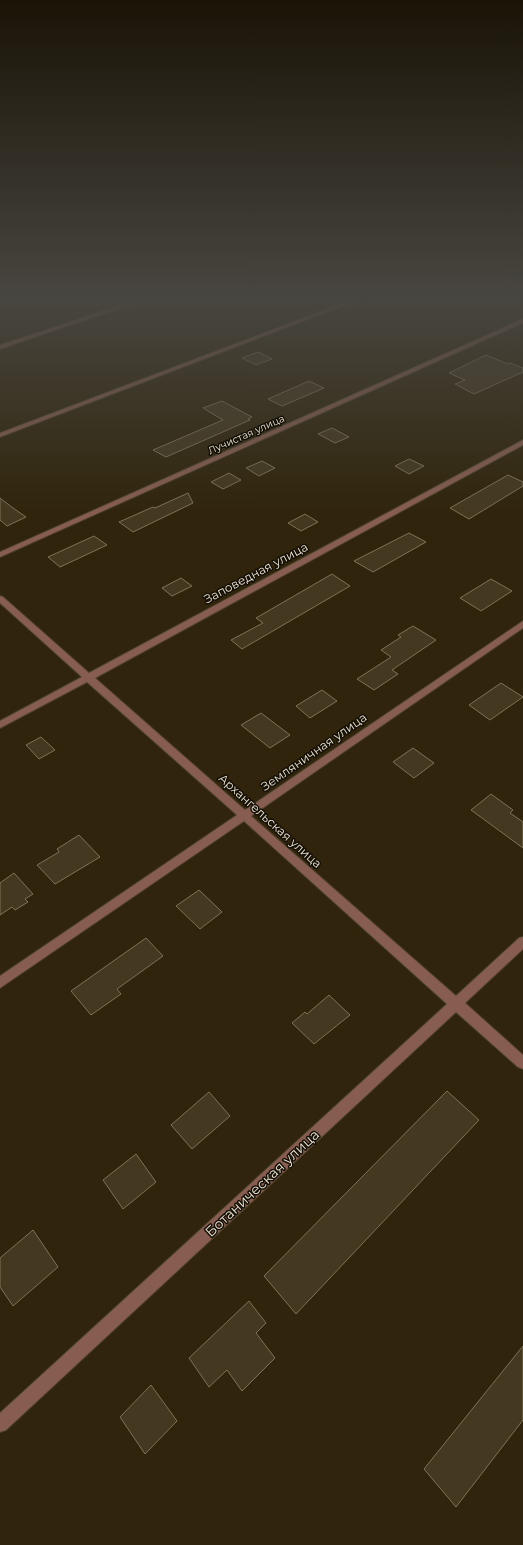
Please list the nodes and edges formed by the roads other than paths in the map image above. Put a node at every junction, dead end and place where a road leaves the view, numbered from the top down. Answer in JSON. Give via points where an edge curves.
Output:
{"nodes":[{"id":1,"x":173,"y":369,"type":"edge"},
{"id":2,"x":415,"y":369,"type":"edge"},
{"id":3,"x":0,"y":435,"type":"edge"},
{"id":4,"x":523,"y":442,"type":"edge"},
{"id":5,"x":0,"y":555,"type":"edge"},
{"id":6,"x":0,"y":599,"type":"edge"},
{"id":7,"x":523,"y":624,"type":"edge"},
{"id":8,"x":88,"y":678,"type":"junction"},
{"id":9,"x":0,"y":725,"type":"edge"},
{"id":10,"x":244,"y":816,"type":"junction"},
{"id":11,"x":523,"y":942,"type":"edge"},
{"id":12,"x":0,"y":983,"type":"edge"},
{"id":13,"x":456,"y":1004,"type":"junction"},
{"id":14,"x":523,"y":1063,"type":"edge"},
{"id":15,"x":0,"y":1424,"type":"edge"}],
"edges":[{"from":1,"to":3,"type":"street"},
{"from":2,"to":5,"type":"street","name":"Лучистая улица"},
{"from":4,"to":8,"type":"street","name":"Заповедная улица"},
{"from":6,"to":8,"type":"street","name":"Архангельская улица"},
{"from":7,"to":10,"type":"street","name":"Земляничная улица"},
{"from":8,"to":9,"type":"street","name":"Заповедная улица"},
{"from":8,"to":10,"type":"street","name":"Архангельская улица"},
{"from":10,"to":12,"type":"street","name":"Земляничная улица"},
{"from":10,"to":13,"type":"street","name":"Архангельская улица"},
{"from":11,"to":13,"type":"street","name":"Ботаническая улица"},
{"from":13,"to":14,"type":"street","name":"Архангельская улица"},
{"from":13,"to":15,"type":"street","name":"Ботаническая улица"}]}
